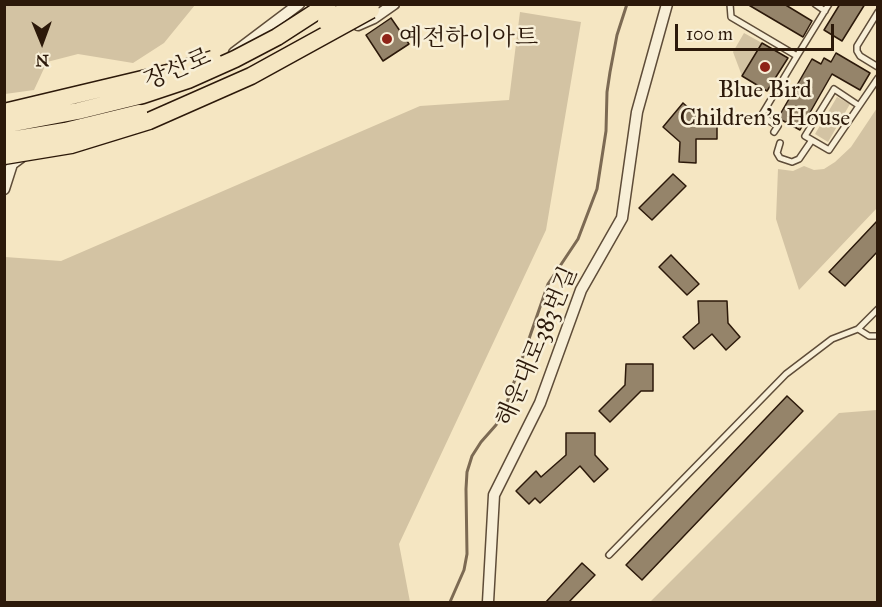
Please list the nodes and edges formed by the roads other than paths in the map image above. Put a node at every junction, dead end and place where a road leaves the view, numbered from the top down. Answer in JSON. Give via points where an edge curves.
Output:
{"nodes":[{"id":1,"x":299,"y":4,"type":"edge"},
{"id":2,"x":311,"y":4,"type":"edge"},
{"id":3,"x":328,"y":4,"type":"edge"},
{"id":4,"x":394,"y":4,"type":"edge"},
{"id":5,"x":667,"y":4,"type":"edge"},
{"id":6,"x":730,"y":4,"type":"edge"},
{"id":7,"x":814,"y":4,"type":"edge"},
{"id":8,"x":829,"y":4,"type":"edge"},
{"id":9,"x":363,"y":7,"type":"edge"},
{"id":10,"x":825,"y":11,"type":"junction"},
{"id":11,"x":878,"y":12,"type":"edge"},
{"id":12,"x":797,"y":56,"type":"junction"},
{"id":13,"x":225,"y":60,"type":"junction"},
{"id":14,"x":878,"y":67,"type":"edge"},
{"id":15,"x":233,"y":75,"type":"junction"},
{"id":16,"x":878,"y":78,"type":"edge"},
{"id":17,"x":858,"y":105,"type":"junction"},
{"id":18,"x":4,"y":112,"type":"edge"},
{"id":19,"x":4,"y":117,"type":"edge"},
{"id":20,"x":4,"y":125,"type":"edge"},
{"id":21,"x":774,"y":132,"type":"dead end"},
{"id":22,"x":812,"y":140,"type":"junction"},
{"id":23,"x":4,"y":141,"type":"edge"},
{"id":24,"x":780,"y":143,"type":"dead end"},
{"id":25,"x":4,"y":156,"type":"edge"},
{"id":26,"x":4,"y":189,"type":"edge"},
{"id":27,"x":878,"y":309,"type":"edge"},
{"id":28,"x":858,"y":329,"type":"junction"},
{"id":29,"x":878,"y":336,"type":"edge"},
{"id":30,"x":609,"y":555,"type":"dead end"},
{"id":31,"x":488,"y":603,"type":"edge"}],
"edges":[{"from":1,"to":13,"type":"street"},
{"from":2,"to":18,"type":"highway","bridge":true,"via":[[275,28],[218,57],[172,72]]},
{"from":3,"to":20,"type":"highway","name":"장산로","bridge":true,"via":[[277,37],[188,80],[78,111]]},
{"from":4,"to":15,"type":"street","via":[[374,18],[300,53]]},
{"from":5,"to":31,"type":"street","name":"해운대로383번길","via":[[637,112],[622,218],[581,290],[540,403],[494,495]]},
{"from":6,"to":12,"type":"lane","via":[[731,17]]},
{"from":7,"to":10,"type":"lane"},
{"from":8,"to":10,"type":"lane"},
{"from":9,"to":23,"type":"highway","name":"장산로","bridge":true,"via":[[193,92],[132,115]]},
{"from":9,"to":25,"type":"highway","bridge":true,"via":[[251,76],[150,121],[71,145]]},
{"from":10,"to":12,"type":"lane"},
{"from":11,"to":14,"type":"lane","via":[[857,46],[860,56]]},
{"from":12,"to":21,"type":"lane","via":[[761,116],[778,126]]},
{"from":13,"to":15,"type":"street"},
{"from":13,"to":19,"type":"street","via":[[138,88]]},
{"from":15,"to":26,"type":"street","via":[[149,116],[39,144],[12,164]]},
{"from":16,"to":17,"type":"lane"},
{"from":17,"to":22,"type":"lane","via":[[829,150]]},
{"from":17,"to":22,"type":"lane","via":[[834,89],[805,136]]},
{"from":22,"to":24,"type":"lane","via":[[799,159],[792,162],[780,158]]},
{"from":27,"to":28,"type":"lane"},
{"from":28,"to":29,"type":"lane"},
{"from":28,"to":30,"type":"lane","via":[[832,339],[786,374]]}]}
